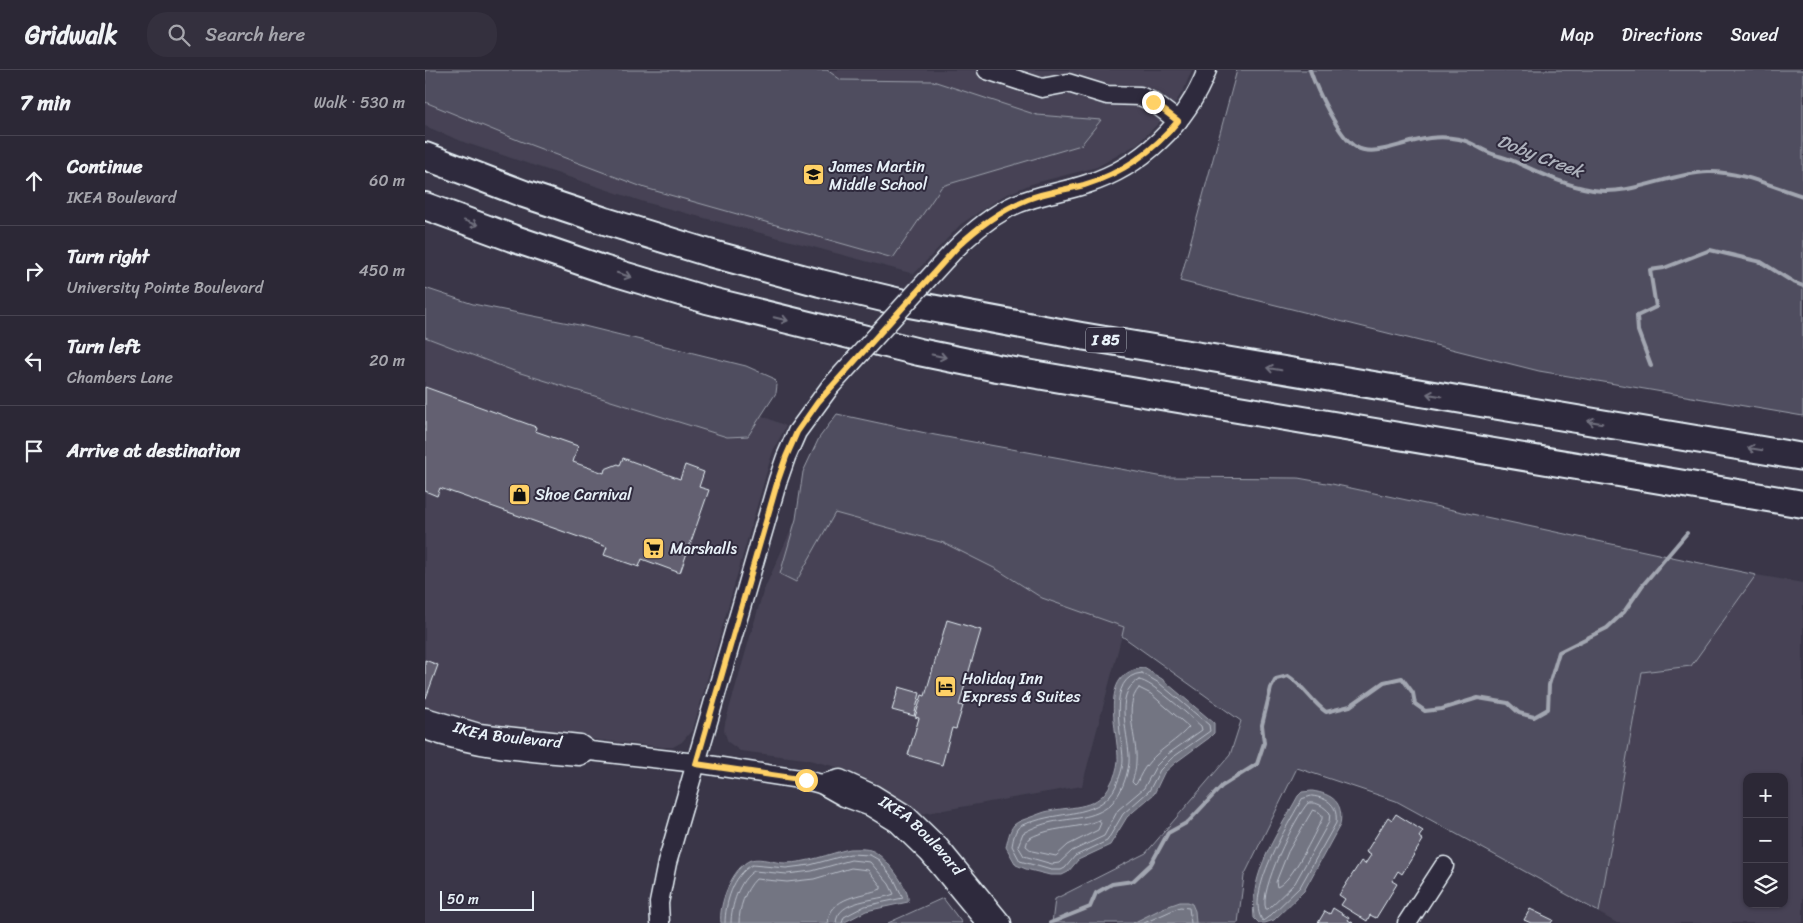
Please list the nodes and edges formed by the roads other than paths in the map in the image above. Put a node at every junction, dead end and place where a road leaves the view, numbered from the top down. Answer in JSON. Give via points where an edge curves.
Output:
{"nodes":[{"id":1,"x":987,"y":70,"type":"edge"},
{"id":2,"x":1207,"y":70,"type":"edge"},
{"id":3,"x":1178,"y":121,"type":"junction"},
{"id":4,"x":425,"y":156,"type":"edge"},
{"id":5,"x":425,"y":206,"type":"edge"},
{"id":6,"x":1803,"y":457,"type":"edge"},
{"id":7,"x":1803,"y":504,"type":"edge"},
{"id":8,"x":425,"y":717,"type":"edge"},
{"id":9,"x":425,"y":730,"type":"edge"},
{"id":10,"x":590,"y":751,"type":"junction"},
{"id":11,"x":696,"y":764,"type":"junction"},
{"id":12,"x":821,"y":784,"type":"junction"},
{"id":13,"x":1444,"y":866,"type":"dead end"},
{"id":14,"x":660,"y":923,"type":"edge"},
{"id":15,"x":986,"y":923,"type":"edge"},
{"id":16,"x":1002,"y":923,"type":"edge"},
{"id":17,"x":1407,"y":923,"type":"edge"}],
"edges":[{"from":1,"to":3,"type":"street","via":[[1042,88],[1068,83],[1107,96],[1140,96]]},
{"from":2,"to":3,"type":"street","via":[[1193,101]]},
{"from":3,"to":11,"type":"street","bridge":true,"via":[[1153,147],[1126,167],[1087,184],[1038,196],[1006,209],[978,228],[830,387],[797,432],[786,457]]},
{"from":6,"to":4,"type":"highway","number":"I 85","one_way":true,"via":[[1081,336],[904,303],[709,253],[524,194]]},
{"from":5,"to":7,"type":"highway","one_way":true,"via":[[530,244],[707,300],[919,352],[997,368]]},
{"from":8,"to":10,"type":"street","name":"IKEA Boulevard","via":[[479,733],[579,744]]},
{"from":9,"to":10,"type":"street","name":"IKEA Boulevard","via":[[492,747],[579,756]]},
{"from":10,"to":11,"type":"street","name":"IKEA Boulevard"},
{"from":11,"to":12,"type":"street","name":"IKEA Boulevard"},
{"from":11,"to":14,"type":"street","via":[[661,887]]},
{"from":12,"to":15,"type":"street","name":"IKEA Boulevard","via":[[871,807],[905,830]]},
{"from":12,"to":16,"type":"street","name":"IKEA Boulevard","via":[[840,779],[868,791],[907,815],[934,840]]},
{"from":13,"to":17,"type":"street"}]}
